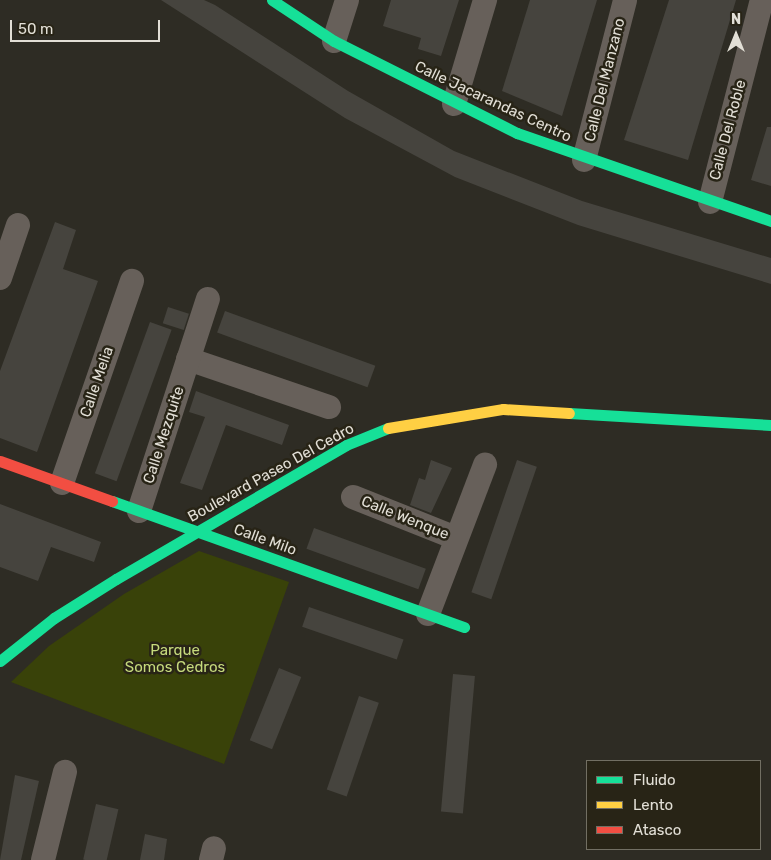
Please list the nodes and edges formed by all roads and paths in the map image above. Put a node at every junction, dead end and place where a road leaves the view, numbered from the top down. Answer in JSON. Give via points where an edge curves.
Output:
{"nodes":[{"id":1,"x":272,"y":0,"type":"edge"},
{"id":2,"x":347,"y":0,"type":"edge"},
{"id":3,"x":485,"y":0,"type":"edge"},
{"id":4,"x":626,"y":0,"type":"edge"},
{"id":5,"x":762,"y":0,"type":"edge"},
{"id":6,"x":334,"y":41,"type":"junction"},
{"id":7,"x":454,"y":104,"type":"junction"},
{"id":8,"x":584,"y":160,"type":"junction"},
{"id":9,"x":710,"y":202,"type":"junction"},
{"id":10,"x":771,"y":221,"type":"edge"},
{"id":11,"x":18,"y":225,"type":"dead end"},
{"id":12,"x":1,"y":270,"type":"edge"},
{"id":13,"x":132,"y":281,"type":"dead end"},
{"id":14,"x":208,"y":299,"type":"dead end"},
{"id":15,"x":188,"y":359,"type":"junction"},
{"id":16,"x":329,"y":407,"type":"dead end"},
{"id":17,"x":771,"y":425,"type":"edge"},
{"id":18,"x":0,"y":461,"type":"edge"},
{"id":19,"x":485,"y":465,"type":"dead end"},
{"id":20,"x":62,"y":483,"type":"junction"},
{"id":21,"x":354,"y":498,"type":"dead end"},
{"id":22,"x":139,"y":511,"type":"junction"},
{"id":23,"x":198,"y":532,"type":"junction"},
{"id":24,"x":456,"y":538,"type":"junction"},
{"id":25,"x":428,"y":614,"type":"junction"},
{"id":26,"x":464,"y":627,"type":"dead end"},
{"id":27,"x":0,"y":661,"type":"edge"},
{"id":28,"x":65,"y":772,"type":"dead end"},
{"id":29,"x":43,"y":860,"type":"edge"}],
"edges":[{"from":1,"to":6,"type":"street","name":"Calle Jacarandas Centro"},
{"from":2,"to":6,"type":"street"},
{"from":3,"to":7,"type":"street"},
{"from":4,"to":8,"type":"street","name":"Calle Del Manzano"},
{"from":5,"to":9,"type":"street","name":"Calle Del Roble"},
{"from":6,"to":7,"type":"street","name":"Calle Jacarandas Centro"},
{"from":7,"to":8,"type":"street","name":"Calle Jacarandas Centro"},
{"from":8,"to":9,"type":"street","name":"Calle Jacarandas Centro"},
{"from":9,"to":10,"type":"street","name":"Calle Jacarandas Centro"},
{"from":11,"to":12,"type":"street"},
{"from":13,"to":20,"type":"street","name":"Calle Melia"},
{"from":14,"to":15,"type":"street","name":"Calle Mezquite"},
{"from":15,"to":16,"type":"street"},
{"from":15,"to":22,"type":"street","name":"Calle Mezquite"},
{"from":17,"to":23,"type":"street","name":"Boulevard Paseo Del Cedro","via":[[503,409],[410,421],[346,445]]},
{"from":18,"to":20,"type":"street","name":"Calle Milo"},
{"from":19,"to":24,"type":"street","name":"Calle Wenque"},
{"from":20,"to":22,"type":"street","name":"Calle Milo"},
{"from":21,"to":24,"type":"street","name":"Calle Wenque"},
{"from":22,"to":23,"type":"street","name":"Calle Milo"},
{"from":23,"to":25,"type":"street","name":"Calle Milo"},
{"from":23,"to":27,"type":"street","name":"Boulevard Paseo Del Cedro","via":[[54,618]]},
{"from":24,"to":25,"type":"street","name":"Calle Wenque"},
{"from":25,"to":26,"type":"street","name":"Calle Milo"},
{"from":28,"to":29,"type":"street"}]}
